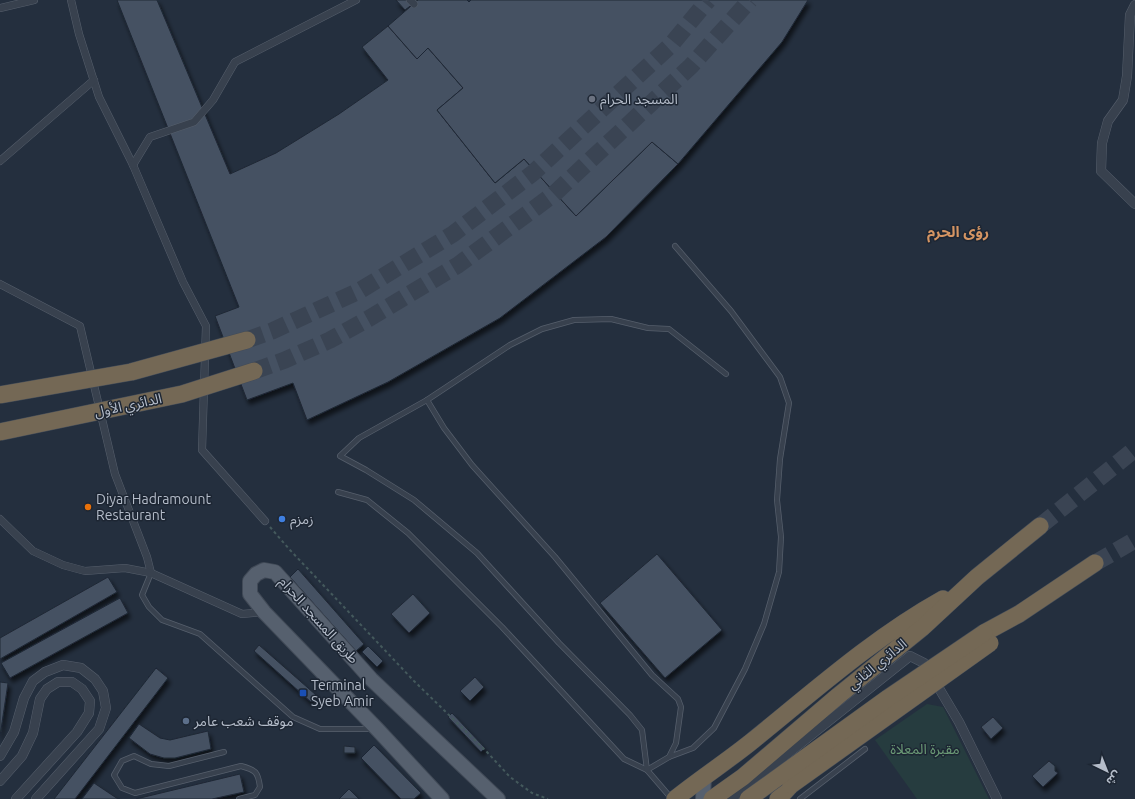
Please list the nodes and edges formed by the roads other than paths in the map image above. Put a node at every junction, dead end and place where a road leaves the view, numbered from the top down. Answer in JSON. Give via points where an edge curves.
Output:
{"nodes":[{"id":1,"x":34,"y":0,"type":"edge"},
{"id":2,"x":71,"y":0,"type":"edge"},
{"id":3,"x":356,"y":0,"type":"edge"},
{"id":4,"x":1135,"y":5,"type":"edge"},
{"id":5,"x":0,"y":8,"type":"edge"},
{"id":6,"x":94,"y":80,"type":"junction"},
{"id":7,"x":0,"y":161,"type":"edge"},
{"id":8,"x":133,"y":164,"type":"junction"},
{"id":9,"x":1135,"y":204,"type":"edge"},
{"id":10,"x":675,"y":246,"type":"dead end"},
{"id":11,"x":0,"y":284,"type":"edge"},
{"id":12,"x":246,"y":340,"type":"tunnel mouth"},
{"id":13,"x":254,"y":370,"type":"tunnel mouth"},
{"id":14,"x":726,"y":374,"type":"dead end"},
{"id":15,"x":0,"y":395,"type":"edge"},
{"id":16,"x":427,"y":400,"type":"junction"},
{"id":17,"x":0,"y":432,"type":"edge"},
{"id":18,"x":338,"y":492,"type":"dead end"},
{"id":19,"x":0,"y":519,"type":"edge"},
{"id":20,"x":265,"y":521,"type":"road end"},
{"id":21,"x":1040,"y":526,"type":"tunnel mouth"},
{"id":22,"x":1096,"y":563,"type":"tunnel mouth"},
{"id":23,"x":151,"y":573,"type":"junction"},
{"id":24,"x":264,"y":612,"type":"junction"},
{"id":25,"x":917,"y":622,"type":"junction"},
{"id":26,"x":987,"y":638,"type":"junction"},
{"id":27,"x":378,"y":730,"type":"junction"},
{"id":28,"x":865,"y":749,"type":"dead end"},
{"id":29,"x":224,"y":752,"type":"dead end"},
{"id":30,"x":0,"y":756,"type":"edge"},
{"id":31,"x":669,"y":757,"type":"junction"},
{"id":32,"x":647,"y":770,"type":"junction"},
{"id":33,"x":704,"y":776,"type":"junction"},
{"id":34,"x":0,"y":781,"type":"edge"},
{"id":35,"x":795,"y":792,"type":"edge"},
{"id":36,"x":16,"y":799,"type":"edge"},
{"id":37,"x":36,"y":799,"type":"edge"},
{"id":38,"x":239,"y":799,"type":"edge"},
{"id":39,"x":442,"y":799,"type":"edge"},
{"id":40,"x":498,"y":799,"type":"edge"},
{"id":41,"x":674,"y":799,"type":"edge"},
{"id":42,"x":703,"y":799,"type":"edge"},
{"id":43,"x":712,"y":799,"type":"edge"},
{"id":44,"x":731,"y":799,"type":"edge"},
{"id":45,"x":748,"y":799,"type":"edge"},
{"id":46,"x":778,"y":799,"type":"edge"},
{"id":47,"x":997,"y":799,"type":"edge"}],
"edges":[{"from":1,"to":5,"type":"street"},
{"from":2,"to":6,"type":"street"},
{"from":3,"to":8,"type":"street","via":[[235,62],[213,100],[194,122],[150,137]]},
{"from":4,"to":9,"type":"street","via":[[1130,15],[1128,76],[1123,100],[1108,121],[1102,143],[1101,171]]},
{"from":6,"to":7,"type":"street"},
{"from":6,"to":8,"type":"street","via":[[98,96]]},
{"from":8,"to":20,"type":"street","via":[[183,282],[206,326],[202,450]]},
{"from":10,"to":31,"type":"lane","via":[[731,311],[780,377],[789,403],[780,459],[777,500],[781,537],[779,572],[764,624],[745,670],[714,728],[693,748]]},
{"from":11,"to":23,"type":"street","via":[[80,326],[115,474]]},
{"from":12,"to":15,"type":"highway","bridge":true,"via":[[131,372]]},
{"from":13,"to":17,"type":"highway","name":"الدائري الأول","bridge":true,"via":[[182,394]]},
{"from":14,"to":16,"type":"lane","via":[[669,329],[648,328],[611,319],[574,320],[542,329],[510,345]]},
{"from":16,"to":31,"type":"lane","via":[[444,428],[472,464],[554,557],[652,675],[678,699],[681,707],[676,743]]},
{"from":16,"to":32,"type":"lane","via":[[359,438],[340,456],[414,500],[477,553],[642,730]]},
{"from":18,"to":32,"type":"lane","via":[[368,500],[408,533],[502,627],[624,758]]},
{"from":19,"to":23,"type":"street","via":[[33,551],[63,565],[85,571],[125,568]]},
{"from":21,"to":25,"type":"highway","name":"الدائري الثاني"},
{"from":22,"to":26,"type":"highway"},
{"from":23,"to":24,"type":"street","via":[[242,614]]},
{"from":23,"to":27,"type":"lane","via":[[142,595],[149,607],[162,620],[200,634],[293,717],[320,729]]},
{"from":24,"to":27,"type":"main road"},
{"from":24,"to":40,"type":"main road","name":"طريق المسجد الحرام","via":[[250,594],[250,581],[264,570],[275,572],[371,679]]},
{"from":25,"to":33,"type":"highway","via":[[846,664],[749,744]]},
{"from":25,"to":43,"type":"highway","name":"الدائري الثاني","via":[[838,696],[743,777]]},
{"from":26,"to":35,"type":"highway","bridge":true},
{"from":26,"to":45,"type":"highway","bridge":true,"via":[[888,698]]},
{"from":27,"to":39,"type":"main road"},
{"from":28,"to":35,"type":"lane"},
{"from":29,"to":38,"type":"lane","via":[[169,766],[151,764],[134,756],[122,761],[114,775],[122,788],[135,793],[241,766],[252,769],[259,776],[260,787],[255,795]]},
{"from":30,"to":37,"type":"street","via":[[14,732],[24,698],[33,681],[45,672],[64,665],[81,668],[95,679],[103,692],[106,708],[99,729]]},
{"from":31,"to":32,"type":"lane"},
{"from":32,"to":41,"type":"lane"},
{"from":33,"to":41,"type":"highway"},
{"from":33,"to":42,"type":"main road"},
{"from":34,"to":36,"type":"street","via":[[22,756],[33,733],[40,699],[48,689],[58,682],[72,682],[82,689],[90,701],[89,713],[77,732]]},
{"from":35,"to":46,"type":"highway"},
{"from":44,"to":47,"type":"street","via":[[910,656],[924,663],[959,722]]}]}
